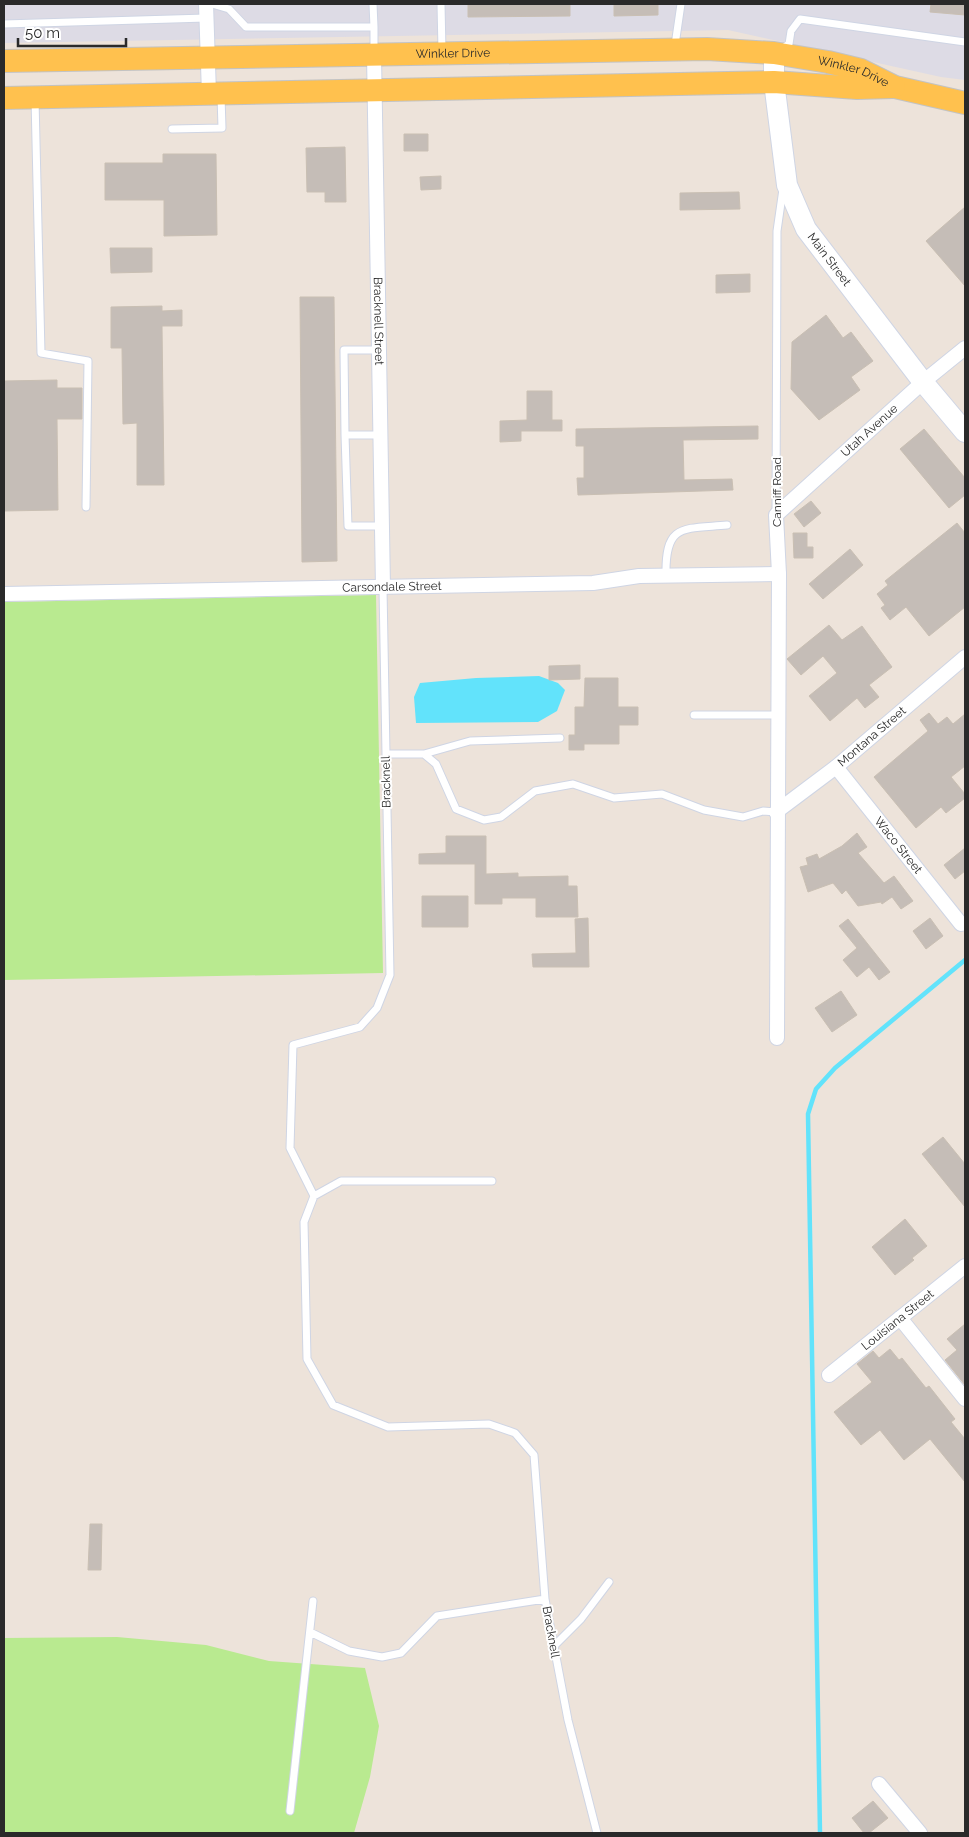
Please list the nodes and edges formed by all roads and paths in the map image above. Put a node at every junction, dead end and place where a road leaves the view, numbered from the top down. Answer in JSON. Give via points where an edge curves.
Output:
{"nodes":[{"id":1,"x":206,"y":4,"type":"edge"},
{"id":2,"x":212,"y":4,"type":"edge"},
{"id":3,"x":373,"y":4,"type":"edge"},
{"id":4,"x":441,"y":4,"type":"edge"},
{"id":5,"x":681,"y":4,"type":"edge"},
{"id":6,"x":206,"y":18,"type":"junction"},
{"id":7,"x":4,"y":24,"type":"edge"},
{"id":8,"x":374,"y":27,"type":"junction"},
{"id":9,"x":965,"y":42,"type":"edge"},
{"id":10,"x":674,"y":49,"type":"junction"},
{"id":11,"x":774,"y":53,"type":"junction"},
{"id":12,"x":442,"y":54,"type":"junction"},
{"id":13,"x":374,"y":55,"type":"junction"},
{"id":14,"x":207,"y":58,"type":"junction"},
{"id":15,"x":4,"y":61,"type":"edge"},
{"id":16,"x":33,"y":61,"type":"junction"},
{"id":17,"x":774,"y":82,"type":"junction"},
{"id":18,"x":895,"y":87,"type":"junction"},
{"id":19,"x":375,"y":90,"type":"junction"},
{"id":20,"x":215,"y":94,"type":"junction"},
{"id":21,"x":4,"y":98,"type":"edge"},
{"id":22,"x":35,"y":98,"type":"junction"},
{"id":23,"x":965,"y":103,"type":"edge"},
{"id":24,"x":172,"y":129,"type":"dead end"},
{"id":25,"x":785,"y":173,"type":"junction"},
{"id":26,"x":965,"y":348,"type":"edge"},
{"id":27,"x":379,"y":350,"type":"junction"},
{"id":28,"x":923,"y":382,"type":"junction"},
{"id":29,"x":965,"y":432,"type":"edge"},
{"id":30,"x":345,"y":434,"type":"junction"},
{"id":31,"x":380,"y":435,"type":"junction"},
{"id":32,"x":86,"y":507,"type":"dead end"},
{"id":33,"x":776,"y":515,"type":"junction"},
{"id":34,"x":726,"y":525,"type":"dead end"},
{"id":35,"x":381,"y":526,"type":"junction"},
{"id":36,"x":779,"y":574,"type":"junction"},
{"id":37,"x":666,"y":575,"type":"junction"},
{"id":38,"x":382,"y":588,"type":"junction"},
{"id":39,"x":4,"y":594,"type":"edge"},
{"id":40,"x":965,"y":657,"type":"edge"},
{"id":41,"x":694,"y":715,"type":"dead end"},
{"id":42,"x":777,"y":715,"type":"junction"},
{"id":43,"x":560,"y":738,"type":"dead end"},
{"id":44,"x":386,"y":754,"type":"junction"},
{"id":45,"x":424,"y":754,"type":"junction"},
{"id":46,"x":836,"y":766,"type":"junction"},
{"id":47,"x":776,"y":812,"type":"junction"},
{"id":48,"x":961,"y":924,"type":"dead end"},
{"id":49,"x":777,"y":1038,"type":"dead end"},
{"id":50,"x":492,"y":1181,"type":"dead end"},
{"id":51,"x":314,"y":1196,"type":"junction"},
{"id":52,"x":965,"y":1266,"type":"edge"},
{"id":53,"x":900,"y":1318,"type":"junction"},
{"id":54,"x":829,"y":1375,"type":"dead end"},
{"id":55,"x":965,"y":1399,"type":"edge"},
{"id":56,"x":609,"y":1582,"type":"dead end"},
{"id":57,"x":545,"y":1598,"type":"junction"},
{"id":58,"x":313,"y":1601,"type":"dead end"},
{"id":59,"x":310,"y":1632,"type":"junction"},
{"id":60,"x":554,"y":1646,"type":"junction"},
{"id":61,"x":879,"y":1784,"type":"dead end"},
{"id":62,"x":290,"y":1812,"type":"dead end"},
{"id":63,"x":597,"y":1833,"type":"edge"},
{"id":64,"x":920,"y":1833,"type":"edge"}],
"edges":[{"from":1,"to":6,"type":"street"},
{"from":2,"to":8,"type":"lane","via":[[228,9],[242,24],[252,28]]},
{"from":3,"to":8,"type":"lane"},
{"from":4,"to":12,"type":"lane"},
{"from":5,"to":10,"type":"lane"},
{"from":6,"to":7,"type":"lane"},
{"from":6,"to":14,"type":"street"},
{"from":8,"to":13,"type":"lane"},
{"from":9,"to":11,"type":"lane","via":[[800,19],[791,31],[789,44]]},
{"from":10,"to":11,"type":"main road","name":"Winkler Drive"},
{"from":10,"to":12,"type":"main road","name":"Winkler Drive"},
{"from":11,"to":17,"type":"street","name":"Main Street"},
{"from":11,"to":18,"type":"main road","name":"Winkler Drive","via":[[861,70]]},
{"from":12,"to":13,"type":"main road","name":"Winkler Drive"},
{"from":13,"to":14,"type":"main road","name":"Winkler Drive"},
{"from":13,"to":19,"type":"street","name":"Bracknell Street"},
{"from":14,"to":16,"type":"main road","name":"Winkler Drive"},
{"from":14,"to":20,"type":"street"},
{"from":15,"to":16,"type":"main road","name":"Winkler Drive"},
{"from":16,"to":22,"type":"main road"},
{"from":17,"to":18,"type":"main road","name":"Winkler Drive","via":[[857,88]]},
{"from":17,"to":19,"type":"main road","name":"Winkler Drive"},
{"from":17,"to":25,"type":"street","name":"Main Street"},
{"from":18,"to":23,"type":"main road","name":"Winkler Drive"},
{"from":19,"to":20,"type":"main road","name":"Winkler Drive"},
{"from":19,"to":27,"type":"street","name":"Bracknell Street"},
{"from":20,"to":22,"type":"main road","name":"Winkler Drive"},
{"from":20,"to":24,"type":"lane","via":[[222,128]]},
{"from":21,"to":22,"type":"main road","name":"Winkler Drive"},
{"from":22,"to":32,"type":"lane","via":[[42,353],[88,361]]},
{"from":25,"to":28,"type":"street","name":"Main Street","via":[[794,205],[806,228]]},
{"from":25,"to":33,"type":"lane","name":"Canniff Road","via":[[777,231]]},
{"from":26,"to":28,"type":"street","name":"Utah Avenue"},
{"from":27,"to":30,"type":"lane","via":[[344,350]]},
{"from":27,"to":31,"type":"street","name":"Bracknell Street"},
{"from":28,"to":29,"type":"street","name":"Main Street"},
{"from":28,"to":33,"type":"street","name":"Utah Avenue"},
{"from":30,"to":31,"type":"lane"},
{"from":30,"to":35,"type":"lane","via":[[348,526]]},
{"from":31,"to":35,"type":"street","name":"Bracknell Street"},
{"from":33,"to":36,"type":"street","name":"Canniff Road"},
{"from":34,"to":37,"type":"lane","via":[[689,528],[674,535],[667,549]]},
{"from":35,"to":38,"type":"street","name":"Bracknell Street"},
{"from":36,"to":37,"type":"street","name":"Carsondale Street"},
{"from":36,"to":42,"type":"street","name":"Canniff Road"},
{"from":37,"to":38,"type":"street","name":"Carsondale Street","via":[[592,584]]},
{"from":38,"to":39,"type":"street","name":"Carsondale Street"},
{"from":38,"to":44,"type":"lane","name":"Bracknell"},
{"from":40,"to":46,"type":"street","name":"Montana Street"},
{"from":41,"to":42,"type":"lane"},
{"from":42,"to":47,"type":"street","name":"Canniff Road"},
{"from":43,"to":45,"type":"lane","via":[[470,742]]},
{"from":44,"to":45,"type":"lane"},
{"from":44,"to":51,"type":"lane","name":"Bracknell","via":[[390,975],[377,1008],[360,1027],[293,1045],[290,1148]]},
{"from":45,"to":47,"type":"lane","via":[[436,764],[456,809],[484,820],[501,818],[535,791],[573,784],[614,798],[662,794],[704,810],[744,817]]},
{"from":46,"to":47,"type":"street","name":"Montana Street"},
{"from":46,"to":48,"type":"street","name":"Waco Street"},
{"from":47,"to":49,"type":"street","name":"Canniff Road"},
{"from":50,"to":51,"type":"lane","via":[[341,1181]]},
{"from":51,"to":57,"type":"lane","name":"Bracknell","via":[[304,1222],[307,1359],[333,1405],[388,1427],[489,1424],[515,1433],[534,1455]]},
{"from":52,"to":53,"type":"street","name":"Louisiana Street"},
{"from":53,"to":54,"type":"street","name":"Louisiana Street"},
{"from":53,"to":55,"type":"street"},
{"from":56,"to":60,"type":"lane","via":[[581,1619]]},
{"from":57,"to":59,"type":"lane","via":[[437,1616],[401,1653],[382,1657],[349,1651]]},
{"from":57,"to":60,"type":"lane","name":"Bracknell"},
{"from":58,"to":59,"type":"lane"},
{"from":59,"to":62,"type":"lane"},
{"from":60,"to":63,"type":"lane","name":"Bracknell","via":[[568,1720]]},
{"from":61,"to":64,"type":"street"}]}
